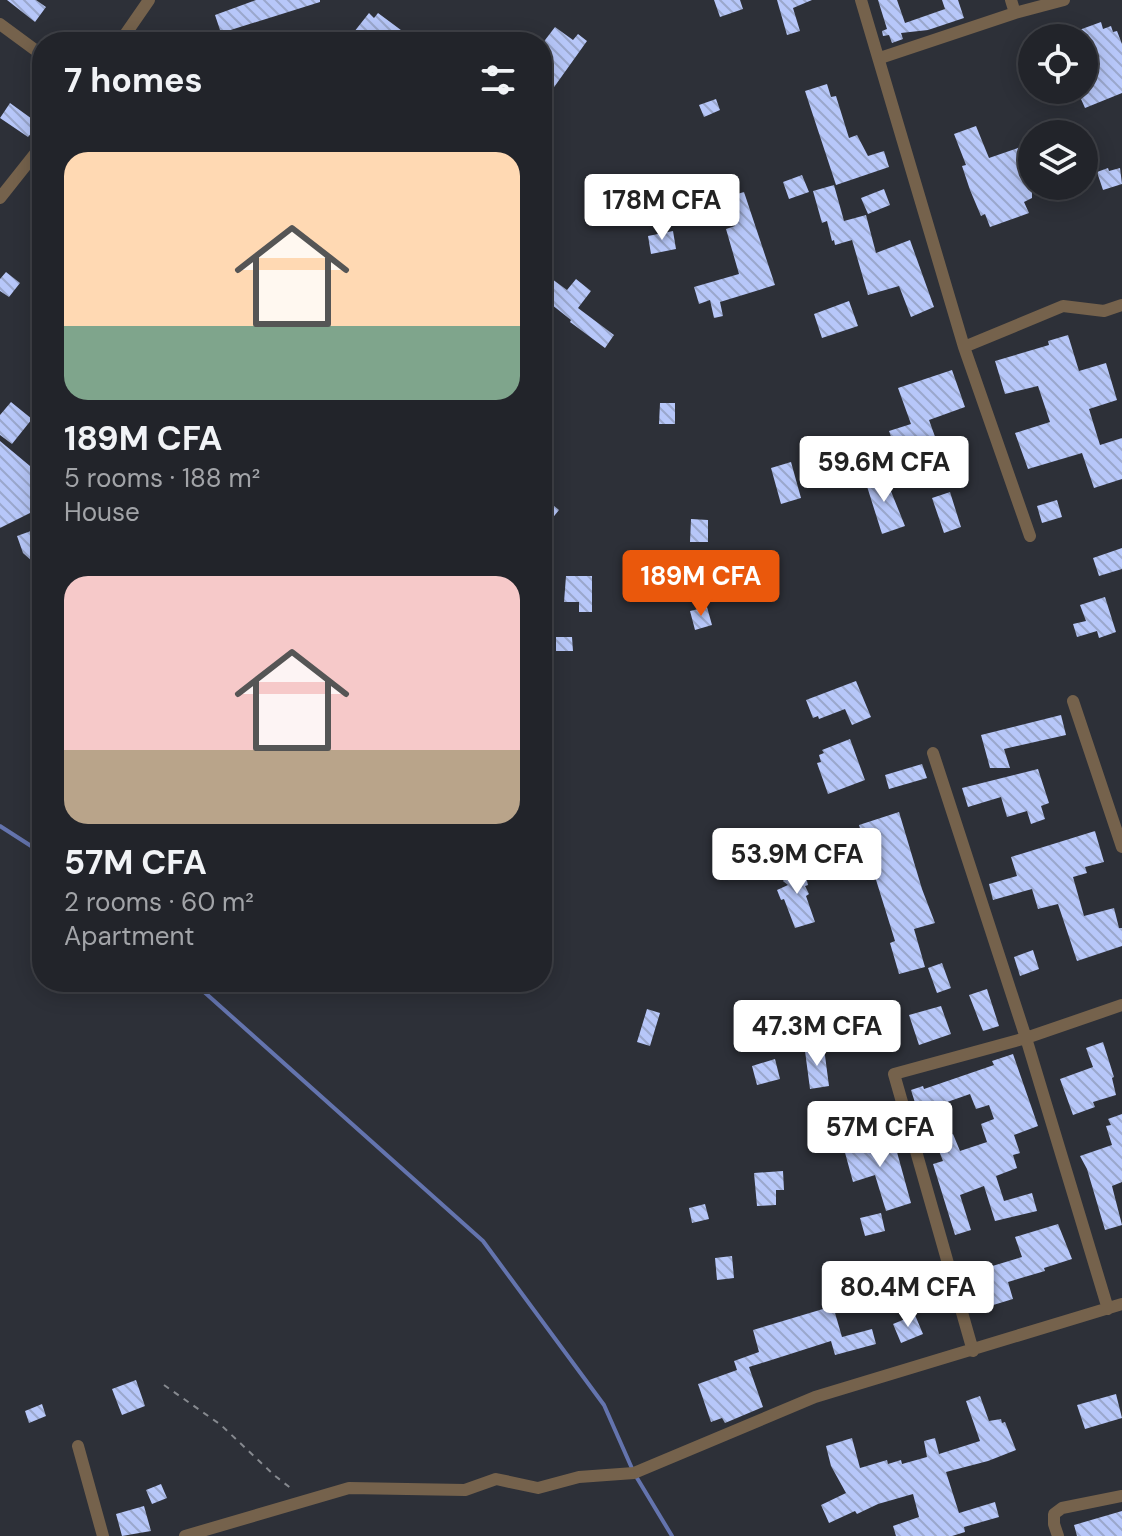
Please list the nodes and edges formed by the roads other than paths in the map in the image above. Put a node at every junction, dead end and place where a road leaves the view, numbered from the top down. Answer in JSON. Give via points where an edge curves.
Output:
{"nodes":[{"id":1,"x":149,"y":0,"type":"edge"},
{"id":2,"x":861,"y":0,"type":"edge"},
{"id":3,"x":1064,"y":0,"type":"edge"},
{"id":4,"x":1013,"y":6,"type":"edge"},
{"id":5,"x":0,"y":24,"type":"edge"},
{"id":6,"x":127,"y":32,"type":"edge"},
{"id":7,"x":32,"y":48,"type":"edge"},
{"id":8,"x":880,"y":58,"type":"junction"},
{"id":9,"x":32,"y":158,"type":"edge"},
{"id":10,"x":0,"y":198,"type":"edge"},
{"id":11,"x":1122,"y":305,"type":"edge"},
{"id":12,"x":964,"y":347,"type":"junction"},
{"id":13,"x":1030,"y":536,"type":"dead end"},
{"id":14,"x":1073,"y":701,"type":"dead end"},
{"id":15,"x":933,"y":753,"type":"dead end"},
{"id":16,"x":1122,"y":847,"type":"edge"},
{"id":17,"x":1122,"y":1005,"type":"edge"},
{"id":18,"x":1026,"y":1038,"type":"junction"},
{"id":19,"x":1122,"y":1304,"type":"edge"},
{"id":20,"x":1108,"y":1309,"type":"junction"},
{"id":21,"x":973,"y":1351,"type":"junction"},
{"id":22,"x":78,"y":1446,"type":"dead end"},
{"id":23,"x":1122,"y":1496,"type":"edge"},
{"id":24,"x":103,"y":1536,"type":"edge"},
{"id":25,"x":185,"y":1536,"type":"edge"},
{"id":26,"x":1058,"y":1536,"type":"edge"}],
"edges":[{"from":1,"to":6,"type":"street"},
{"from":2,"to":8,"type":"street"},
{"from":3,"to":4,"type":"street"},
{"from":4,"to":8,"type":"street"},
{"from":5,"to":7,"type":"street"},
{"from":8,"to":12,"type":"street"},
{"from":9,"to":10,"type":"street"},
{"from":11,"to":12,"type":"street","via":[[1104,311],[1063,306]]},
{"from":12,"to":13,"type":"street"},
{"from":14,"to":16,"type":"street"},
{"from":15,"to":18,"type":"street"},
{"from":17,"to":18,"type":"street"},
{"from":18,"to":20,"type":"street"},
{"from":18,"to":21,"type":"street","via":[[894,1074]]},
{"from":19,"to":20,"type":"street"},
{"from":20,"to":21,"type":"street"},
{"from":21,"to":25,"type":"street","via":[[815,1397],[634,1473],[579,1477],[538,1488],[496,1479],[465,1490],[349,1488]]},
{"from":22,"to":24,"type":"street"},
{"from":23,"to":26,"type":"street","via":[[1062,1508],[1054,1514]]}]}
